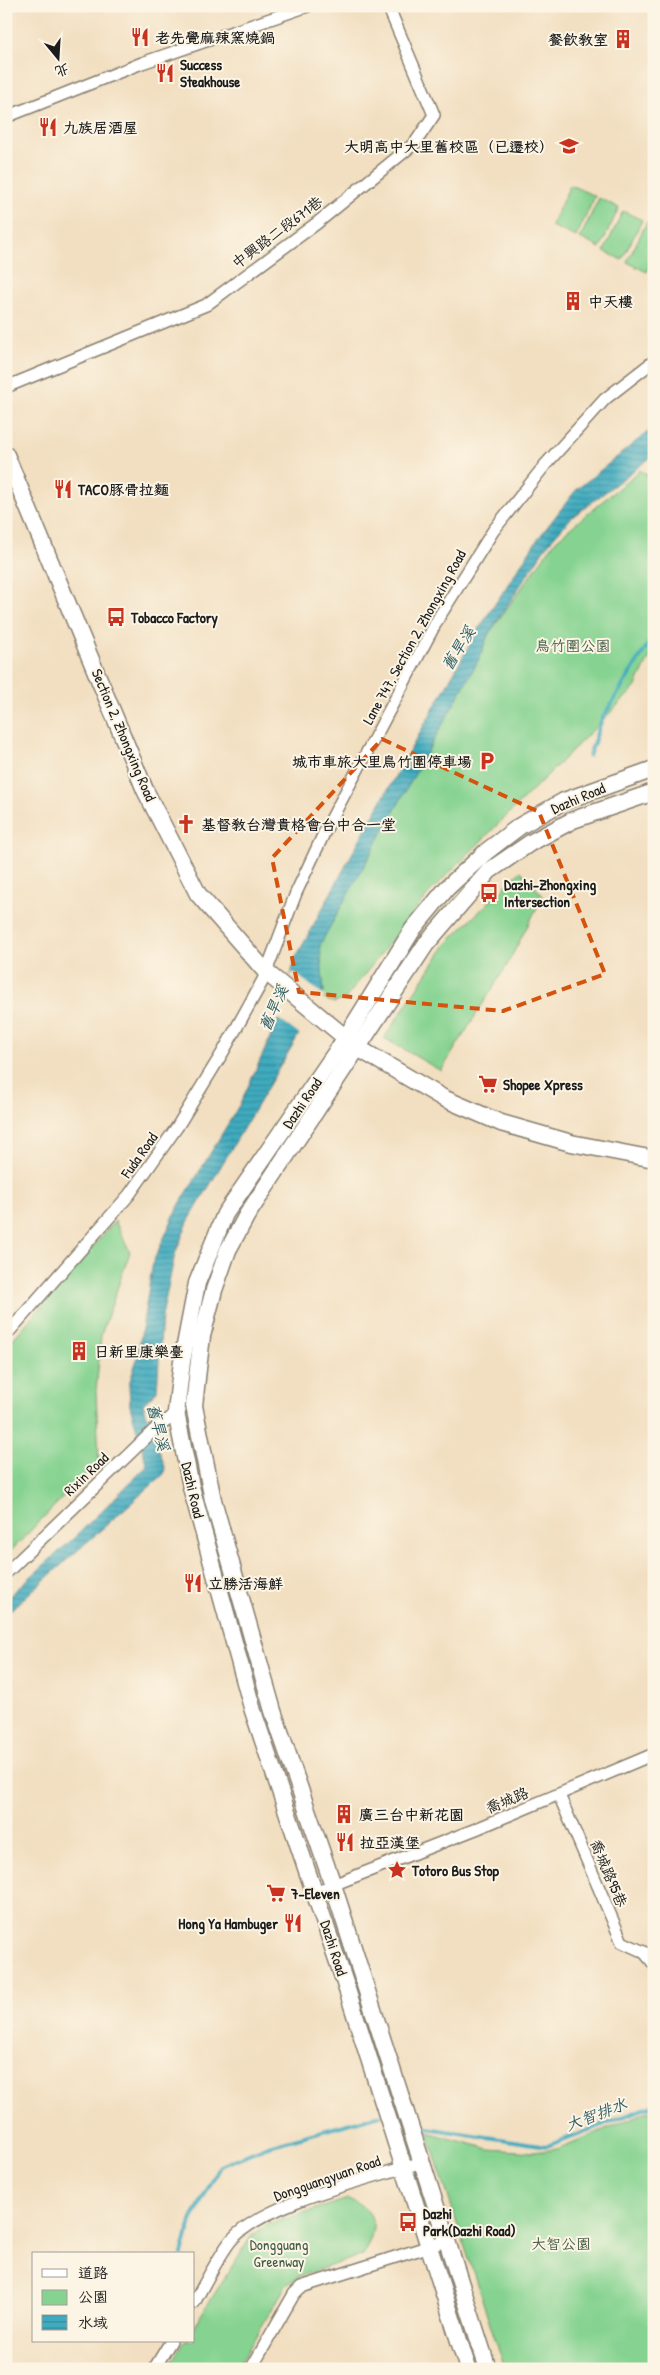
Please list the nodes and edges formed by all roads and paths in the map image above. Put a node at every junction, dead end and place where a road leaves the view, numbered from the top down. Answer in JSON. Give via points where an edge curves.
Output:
{"nodes":[{"id":1,"x":308,"y":6,"type":"edge"},
{"id":2,"x":388,"y":6,"type":"edge"},
{"id":3,"x":6,"y":117,"type":"edge"},
{"id":4,"x":654,"y":361,"type":"edge"},
{"id":5,"x":6,"y":387,"type":"edge"},
{"id":6,"x":6,"y":455,"type":"edge"},
{"id":7,"x":654,"y":769,"type":"edge"},
{"id":8,"x":654,"y":792,"type":"edge"},
{"id":9,"x":266,"y":972,"type":"junction"},
{"id":10,"x":352,"y":1044,"type":"junction"},
{"id":11,"x":654,"y":1159,"type":"edge"},
{"id":12,"x":6,"y":1334,"type":"edge"},
{"id":13,"x":194,"y":1406,"type":"junction"},
{"id":14,"x":176,"y":1412,"type":"junction"},
{"id":15,"x":6,"y":1573,"type":"edge"},
{"id":16,"x":654,"y":1754,"type":"edge"},
{"id":17,"x":558,"y":1794,"type":"junction"},
{"id":18,"x":333,"y":1885,"type":"junction"},
{"id":19,"x":315,"y":1892,"type":"junction"},
{"id":20,"x":654,"y":1964,"type":"edge"},
{"id":21,"x":422,"y":2162,"type":"junction"},
{"id":22,"x":403,"y":2168,"type":"junction"},
{"id":23,"x":446,"y":2241,"type":"junction"},
{"id":24,"x":429,"y":2246,"type":"junction"},
{"id":25,"x":195,"y":2301,"type":"edge"},
{"id":26,"x":170,"y":2342,"type":"edge"},
{"id":27,"x":154,"y":2369,"type":"edge"},
{"id":28,"x":251,"y":2369,"type":"edge"},
{"id":29,"x":468,"y":2369,"type":"edge"},
{"id":30,"x":488,"y":2369,"type":"edge"}],
"edges":[{"from":1,"to":3,"type":"street","via":[[142,63]]},
{"from":2,"to":5,"type":"street","name":"中興路二段671巷","via":[[434,115],[415,143],[317,223],[206,305]]},
{"from":4,"to":9,"type":"street","name":"Lane 747, Section 2, Zhongxing Road","via":[[605,399],[545,465],[483,545],[439,616],[326,829],[296,893]]},
{"from":6,"to":9,"type":"street","name":"Section 2, Zhongxing Road","via":[[146,790],[198,894]]},
{"from":7,"to":10,"type":"street","name":"Dazhi Road","via":[[564,801],[520,826],[447,888],[412,929]]},
{"from":8,"to":10,"type":"street","name":"Dazhi Road","via":[[573,820],[530,843],[489,871],[426,944]]},
{"from":9,"to":10,"type":"street","name":"Section 2, Zhongxing Road"},
{"from":9,"to":12,"type":"street","name":"Fuda Road","via":[[223,1052],[130,1195]]},
{"from":10,"to":11,"type":"street","via":[[443,1098],[502,1123],[571,1144]]},
{"from":10,"to":13,"type":"street","name":"Dazhi Road","via":[[228,1250],[202,1336]]},
{"from":10,"to":14,"type":"street","name":"Dazhi Road","via":[[225,1214],[197,1283]]},
{"from":13,"to":14,"type":"street","name":"Rixin Road"},
{"from":13,"to":18,"type":"street","name":"Dazhi Road","via":[[213,1500],[264,1684]]},
{"from":14,"to":15,"type":"street","name":"Rixin Road"},
{"from":14,"to":19,"type":"street","name":"Dazhi Road","via":[[190,1487],[253,1711]]},
{"from":16,"to":17,"type":"street","name":"喬城路"},
{"from":17,"to":18,"type":"street","name":"喬城路"},
{"from":17,"to":20,"type":"street","name":"喬城路95巷","via":[[622,1942],[644,1952]]},
{"from":18,"to":19,"type":"street","name":"喬城路"},
{"from":18,"to":21,"type":"street","name":"Dazhi Road"},
{"from":19,"to":22,"type":"street","name":"Dazhi Road"},
{"from":21,"to":22,"type":"street","name":"Dongguangyuan Road"},
{"from":21,"to":23,"type":"street","name":"Dazhi Road"},
{"from":22,"to":24,"type":"street","name":"Dazhi Road"},
{"from":22,"to":25,"type":"street","name":"Dongguangyuan Road","via":[[289,2204],[253,2222],[230,2242]]},
{"from":23,"to":24,"type":"street"},
{"from":23,"to":30,"type":"street","name":"Dazhi Road"},
{"from":24,"to":28,"type":"street","via":[[301,2287]]},
{"from":24,"to":29,"type":"street","name":"Dazhi Road"},
{"from":26,"to":27,"type":"street"}]}
